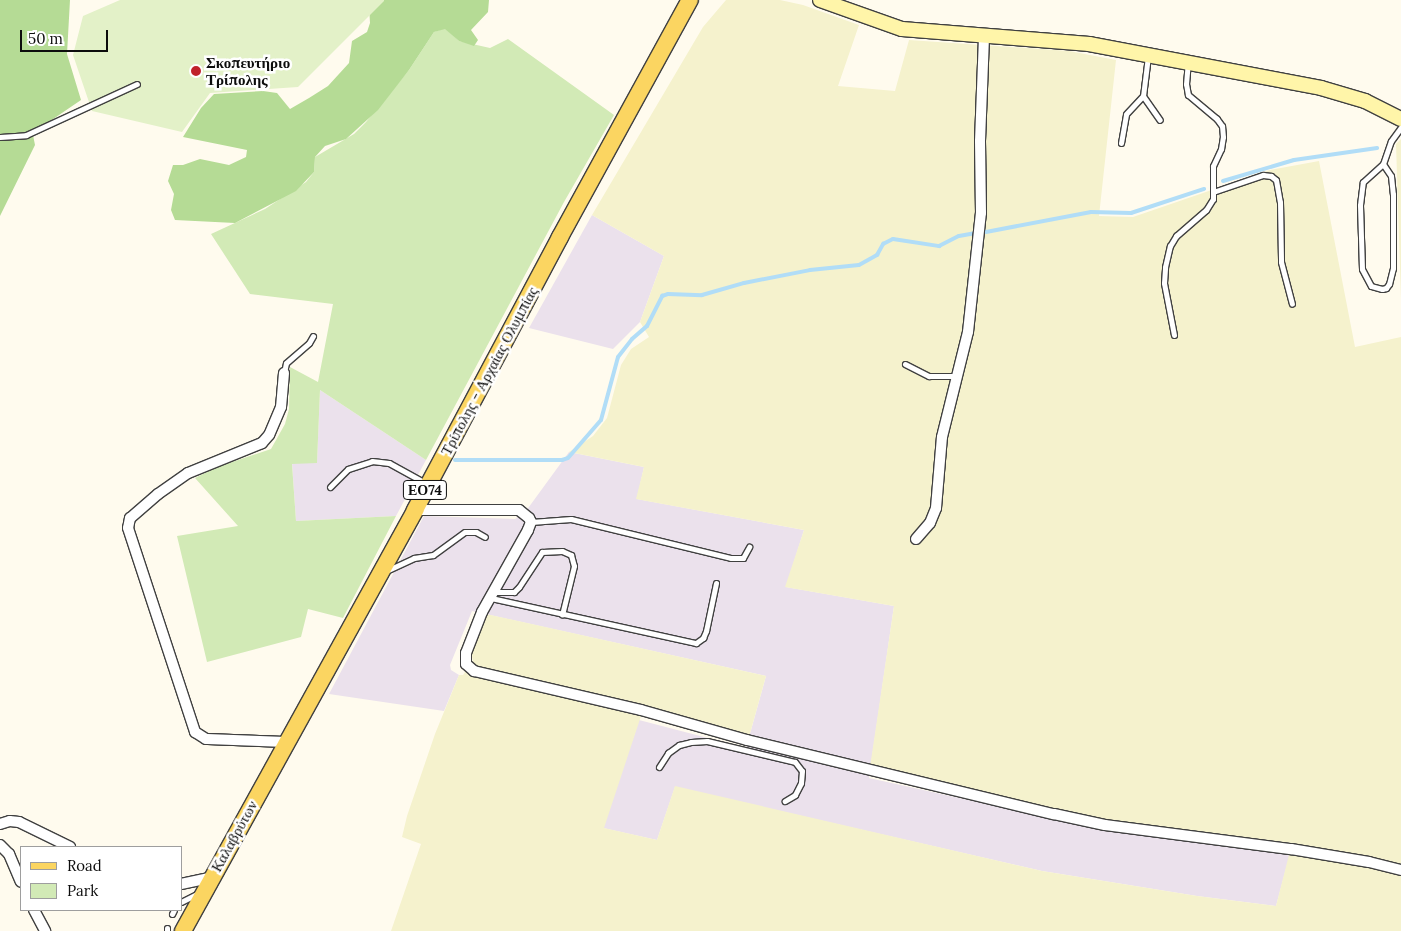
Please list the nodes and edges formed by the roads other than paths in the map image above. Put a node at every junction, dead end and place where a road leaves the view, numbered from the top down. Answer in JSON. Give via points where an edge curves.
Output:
{"nodes":[{"id":1,"x":690,"y":0,"type":"edge"},
{"id":2,"x":820,"y":0,"type":"edge"},
{"id":3,"x":984,"y":36,"type":"junction"},
{"id":4,"x":1149,"y":55,"type":"junction"},
{"id":5,"x":1188,"y":62,"type":"junction"},
{"id":6,"x":137,"y":84,"type":"dead end"},
{"id":7,"x":1144,"y":96,"type":"junction"},
{"id":8,"x":1401,"y":119,"type":"edge"},
{"id":9,"x":1160,"y":120,"type":"dead end"},
{"id":10,"x":1401,"y":127,"type":"edge"},
{"id":11,"x":0,"y":137,"type":"edge"},
{"id":12,"x":1120,"y":143,"type":"dead end"},
{"id":13,"x":1383,"y":164,"type":"junction"},
{"id":14,"x":1214,"y":192,"type":"junction"},
{"id":15,"x":1292,"y":304,"type":"dead end"},
{"id":16,"x":1174,"y":335,"type":"dead end"},
{"id":17,"x":313,"y":336,"type":"dead end"},
{"id":18,"x":905,"y":364,"type":"dead end"},
{"id":19,"x":284,"y":373,"type":"joint"},
{"id":20,"x":958,"y":376,"type":"junction"},
{"id":21,"x":428,"y":485,"type":"junction"},
{"id":22,"x":330,"y":487,"type":"dead end"},
{"id":23,"x":414,"y":510,"type":"junction"},
{"id":24,"x":531,"y":522,"type":"junction"},
{"id":25,"x":485,"y":537,"type":"dead end"},
{"id":26,"x":916,"y":539,"type":"dead end"},
{"id":27,"x":749,"y":547,"type":"dead end"},
{"id":28,"x":379,"y":574,"type":"junction"},
{"id":29,"x":716,"y":583,"type":"dead end"},
{"id":30,"x":492,"y":595,"type":"junction"},
{"id":31,"x":562,"y":615,"type":"junction"},
{"id":32,"x":286,"y":742,"type":"junction"},
{"id":33,"x":776,"y":752,"type":"junction"},
{"id":34,"x":659,"y":767,"type":"dead end"},
{"id":35,"x":785,"y":802,"type":"dead end"},
{"id":36,"x":0,"y":824,"type":"edge"},
{"id":37,"x":0,"y":845,"type":"edge"},
{"id":38,"x":68,"y":846,"type":"edge"},
{"id":39,"x":1401,"y":870,"type":"edge"},
{"id":40,"x":20,"y":879,"type":"edge"},
{"id":41,"x":182,"y":884,"type":"edge"},
{"id":42,"x":207,"y":884,"type":"junction"},
{"id":43,"x":182,"y":901,"type":"edge"},
{"id":44,"x":35,"y":911,"type":"edge"},
{"id":45,"x":45,"y":931,"type":"edge"},
{"id":46,"x":183,"y":931,"type":"edge"}],
"edges":[{"from":1,"to":21,"type":"main road","name":"Τρίπολης - Αρχαίας Ολυμπίας","number":"ΕΟ74"},
{"from":2,"to":3,"type":"street","via":[[902,29]]},
{"from":3,"to":4,"type":"street","via":[[1089,44]]},
{"from":3,"to":20,"type":"street","via":[[981,213],[968,332]]},
{"from":4,"to":5,"type":"street"},
{"from":4,"to":7,"type":"lane"},
{"from":5,"to":8,"type":"street","via":[[1348,94]]},
{"from":5,"to":14,"type":"lane","via":[[1188,95],[1222,126],[1221,149],[1213,166]]},
{"from":6,"to":11,"type":"lane","via":[[26,135]]},
{"from":7,"to":9,"type":"lane"},
{"from":7,"to":12,"type":"lane","via":[[1126,114]]},
{"from":10,"to":13,"type":"lane","via":[[1391,141]]},
{"from":13,"to":13,"type":"lane","via":[[1391,176],[1394,194],[1393,268],[1389,284],[1382,289],[1371,286],[1362,270],[1360,205],[1364,182]]},
{"from":14,"to":15,"type":"lane","via":[[1263,175],[1276,180],[1280,202],[1281,262]]},
{"from":14,"to":16,"type":"lane","via":[[1214,199],[1206,210],[1176,236],[1170,246],[1164,283]]},
{"from":17,"to":19,"type":"lane","via":[[286,363]]},
{"from":18,"to":20,"type":"lane","via":[[929,376]]},
{"from":19,"to":32,"type":"street","via":[[281,407],[262,443],[188,473],[130,518],[128,528],[194,732],[206,739]]},
{"from":20,"to":26,"type":"street","via":[[942,437],[936,508],[930,524]]},
{"from":21,"to":22,"type":"lane","via":[[389,462],[372,461],[348,468]]},
{"from":21,"to":23,"type":"main road","name":"Τρίπολης - Αρχαίας Ολυμπίας","number":"ΕΟ74"},
{"from":23,"to":24,"type":"street","via":[[519,510],[527,514]]},
{"from":23,"to":28,"type":"main road","name":"Τρίπολης - Αρχαίας Ολυμπίας","number":"ΕΟ74"},
{"from":24,"to":27,"type":"lane","via":[[571,519],[731,558],[743,558]]},
{"from":24,"to":30,"type":"street"},
{"from":25,"to":28,"type":"lane","via":[[476,532],[465,532],[433,555],[414,558]]},
{"from":28,"to":32,"type":"main road","name":"Τρίπολης - Αρχαίας Ολυμπίας","number":"ΕΟ74"},
{"from":29,"to":31,"type":"lane","via":[[704,638],[696,643]]},
{"from":30,"to":31,"type":"lane"},
{"from":30,"to":31,"type":"lane","via":[[514,592],[542,552],[562,551],[571,555],[574,566]]},
{"from":30,"to":33,"type":"street","via":[[464,658],[468,668],[641,710]]},
{"from":32,"to":42,"type":"main road","name":"Καλαβρύτων","number":"ΕΟ74"},
{"from":33,"to":34,"type":"lane","via":[[707,741],[691,742],[668,753]]},
{"from":33,"to":35,"type":"lane","via":[[795,762],[802,771],[797,792]]},
{"from":33,"to":39,"type":"street","via":[[1105,825],[1291,849]]},
{"from":36,"to":38,"type":"street","via":[[19,822]]},
{"from":37,"to":40,"type":"street","via":[[9,854]]},
{"from":41,"to":42,"type":"street"},
{"from":42,"to":43,"type":"lane"},
{"from":42,"to":46,"type":"main road","name":"Καλαβρύτων","number":"ΕΟ74"},
{"from":44,"to":45,"type":"street"}]}
